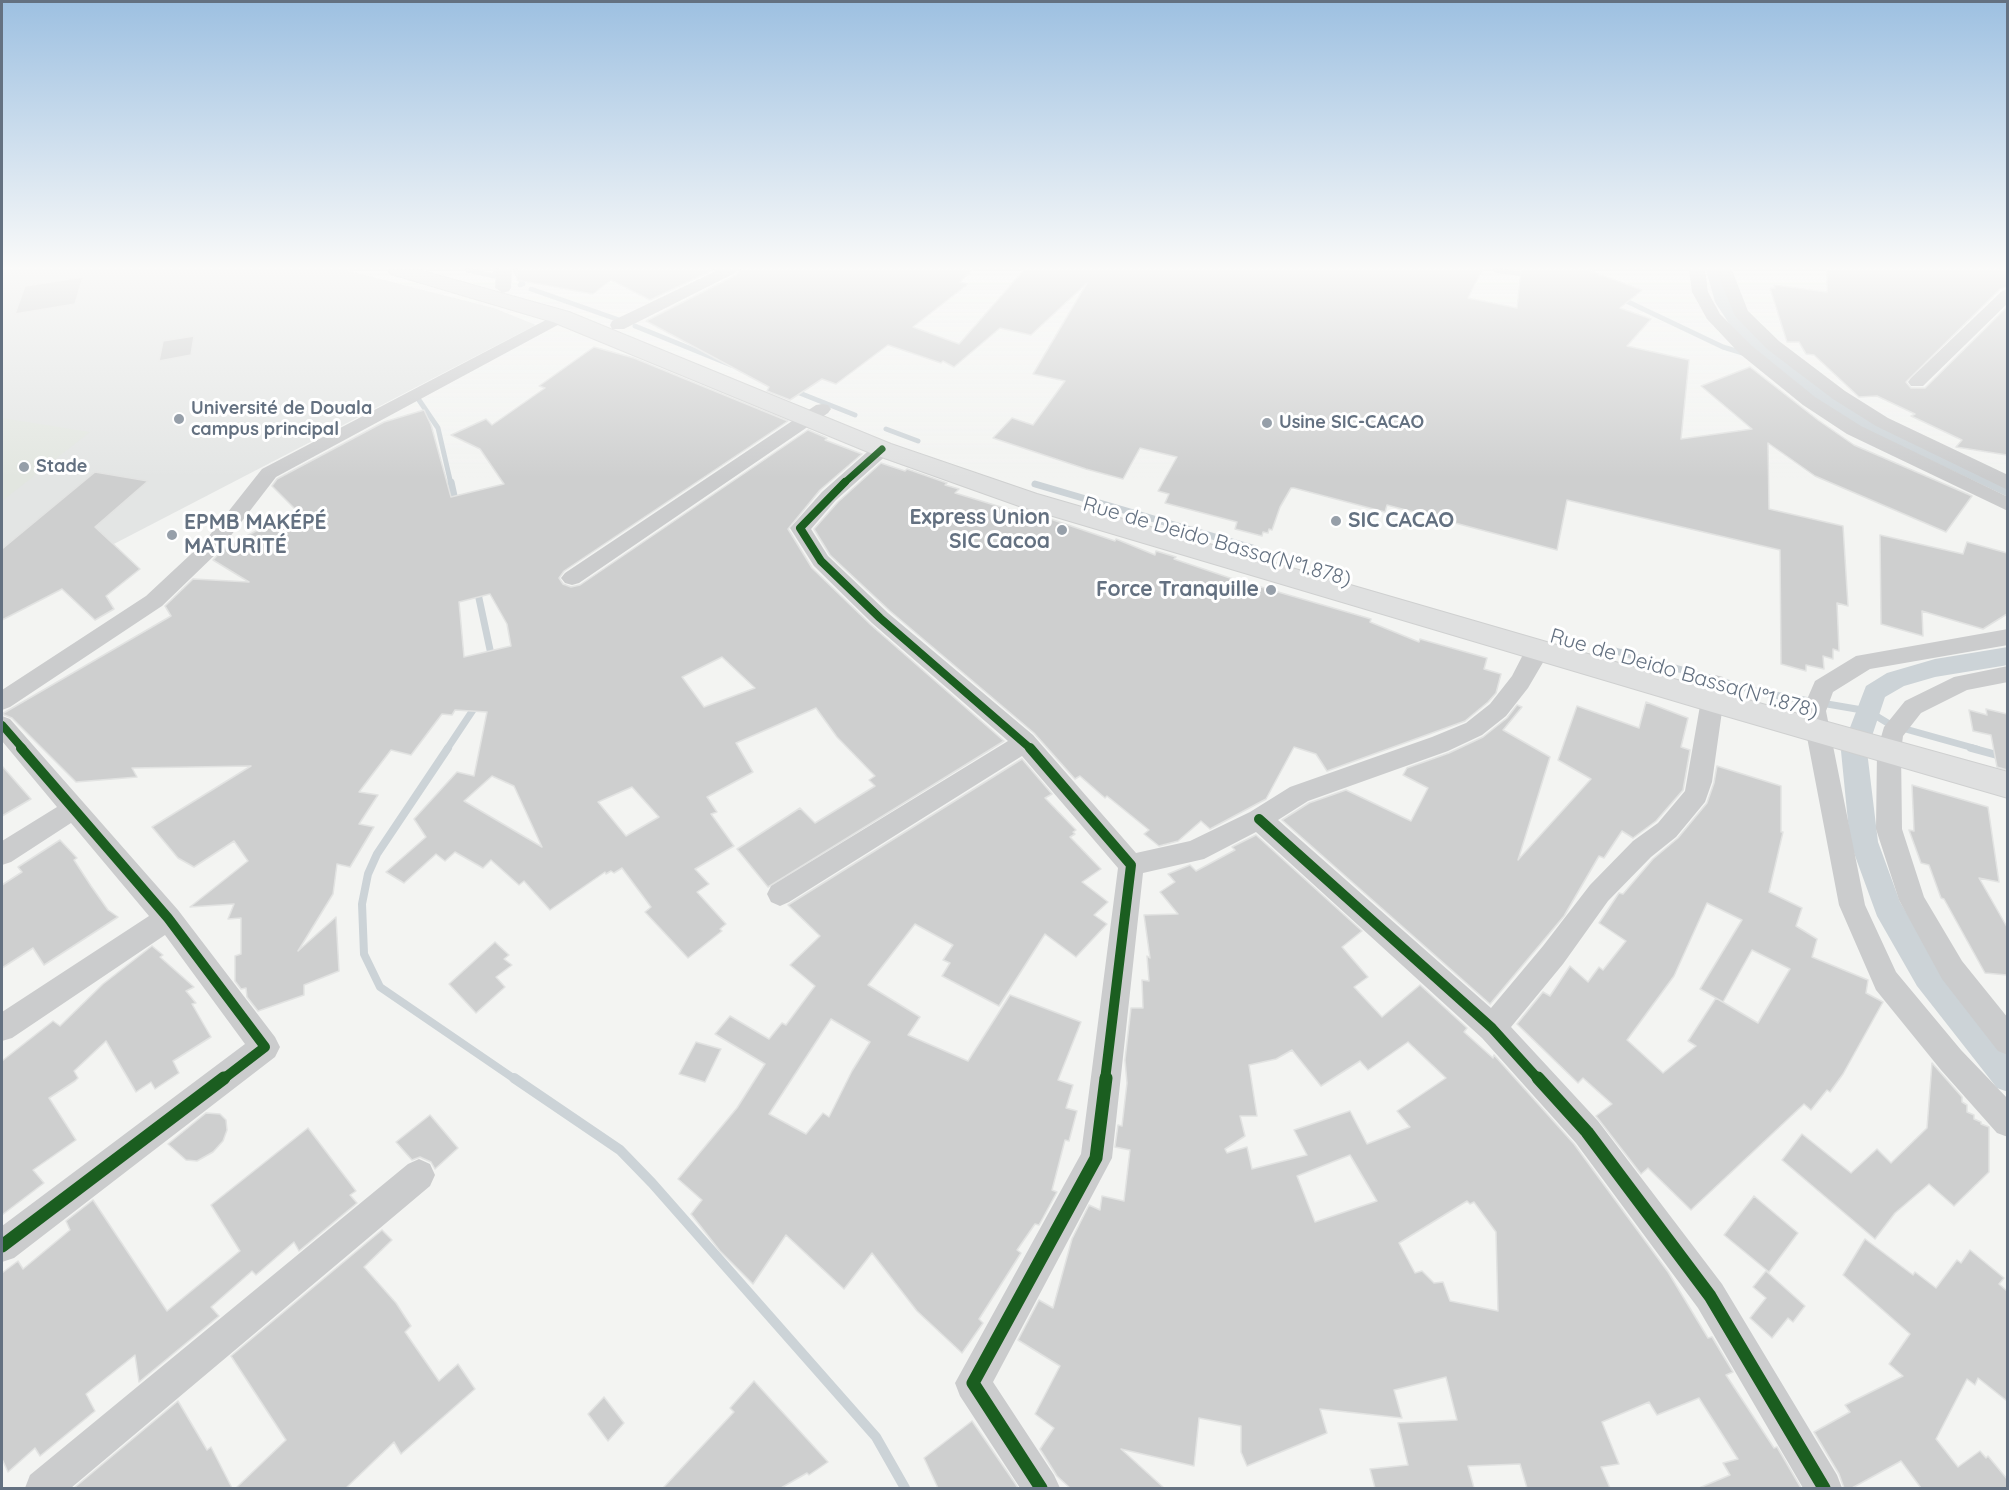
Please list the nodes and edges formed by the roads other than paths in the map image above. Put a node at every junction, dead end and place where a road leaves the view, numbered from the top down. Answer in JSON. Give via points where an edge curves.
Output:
{"nodes":[{"id":1,"x":519,"y":340,"type":"edge"},
{"id":2,"x":621,"y":340,"type":"edge"},
{"id":3,"x":651,"y":340,"type":"edge"},
{"id":4,"x":1736,"y":340,"type":"edge"},
{"id":5,"x":1768,"y":340,"type":"edge"},
{"id":6,"x":1960,"y":340,"type":"edge"},
{"id":7,"x":1917,"y":382,"type":"dead end"},
{"id":8,"x":816,"y":413,"type":"junction"},
{"id":9,"x":882,"y":449,"type":"junction"},
{"id":10,"x":2007,"y":484,"type":"edge"},
{"id":11,"x":2007,"y":504,"type":"edge"},
{"id":12,"x":572,"y":578,"type":"dead end"},
{"id":13,"x":2007,"y":637,"type":"edge"},
{"id":14,"x":1537,"y":649,"type":"junction"},
{"id":15,"x":2007,"y":675,"type":"edge"},
{"id":16,"x":1714,"y":692,"type":"junction"},
{"id":17,"x":2,"y":701,"type":"edge"},
{"id":18,"x":1825,"y":723,"type":"junction"},
{"id":19,"x":2,"y":725,"type":"edge"},
{"id":20,"x":1882,"y":740,"type":"junction"},
{"id":21,"x":1025,"y":742,"type":"junction"},
{"id":22,"x":2007,"y":766,"type":"edge"},
{"id":23,"x":2007,"y":785,"type":"edge"},
{"id":24,"x":74,"y":809,"type":"junction"},
{"id":25,"x":1259,"y":819,"type":"junction"},
{"id":26,"x":2,"y":854,"type":"edge"},
{"id":27,"x":1131,"y":865,"type":"junction"},
{"id":28,"x":780,"y":894,"type":"dead end"},
{"id":29,"x":168,"y":918,"type":"junction"},
{"id":30,"x":2,"y":1028,"type":"edge"},
{"id":31,"x":1492,"y":1028,"type":"junction"},
{"id":32,"x":2007,"y":1041,"type":"edge"},
{"id":33,"x":2007,"y":1122,"type":"edge"},
{"id":34,"x":419,"y":1175,"type":"dead end"},
{"id":35,"x":2,"y":1246,"type":"edge"},
{"id":36,"x":43,"y":1488,"type":"edge"},
{"id":37,"x":1041,"y":1488,"type":"edge"},
{"id":38,"x":1824,"y":1488,"type":"edge"}],
"edges":[{"from":1,"to":17,"type":"street","via":[[269,473],[212,546],[154,602]]},
{"from":2,"to":8,"type":"main road"},
{"from":3,"to":8,"type":"main road","name":"Rue de Deido Bassa(N°1.878)"},
{"from":4,"to":11,"type":"street","via":[[1809,401],[1854,430]]},
{"from":5,"to":10,"type":"street","via":[[1848,402]]},
{"from":6,"to":7,"type":"street"},
{"from":8,"to":9,"type":"main road"},
{"from":8,"to":12,"type":"street"},
{"from":8,"to":16,"type":"main road","name":"Rue de Deido Bassa(N°1.878)","via":[[1042,493]]},
{"from":9,"to":14,"type":"main road","via":[[1028,501]]},
{"from":9,"to":21,"type":"street","via":[[800,528],[821,561],[880,618]]},
{"from":13,"to":18,"type":"street","via":[[1864,662],[1823,687]]},
{"from":14,"to":16,"type":"main road"},
{"from":14,"to":25,"type":"street","via":[[1520,682],[1498,710],[1474,729],[1299,794]]},
{"from":15,"to":20,"type":"street","via":[[1962,683],[1913,707]]},
{"from":16,"to":18,"type":"main road"},
{"from":16,"to":31,"type":"street","via":[[1696,795],[1667,830],[1642,849],[1599,893],[1553,956]]},
{"from":18,"to":20,"type":"main road"},
{"from":18,"to":33,"type":"street","via":[[1852,905],[1886,981]]},
{"from":19,"to":24,"type":"street"},
{"from":20,"to":22,"type":"main road"},
{"from":20,"to":23,"type":"main road"},
{"from":20,"to":32,"type":"street","via":[[1889,829],[1912,900],[1952,970]]},
{"from":21,"to":27,"type":"street"},
{"from":21,"to":28,"type":"street"},
{"from":24,"to":26,"type":"street"},
{"from":24,"to":29,"type":"street"},
{"from":25,"to":27,"type":"street","via":[[1195,851]]},
{"from":25,"to":31,"type":"street"},
{"from":27,"to":37,"type":"street","via":[[1096,1158],[973,1383]]},
{"from":29,"to":30,"type":"street"},
{"from":29,"to":35,"type":"street","via":[[265,1047]]},
{"from":31,"to":38,"type":"street","via":[[1587,1132],[1710,1296]]},
{"from":34,"to":36,"type":"street"}]}
